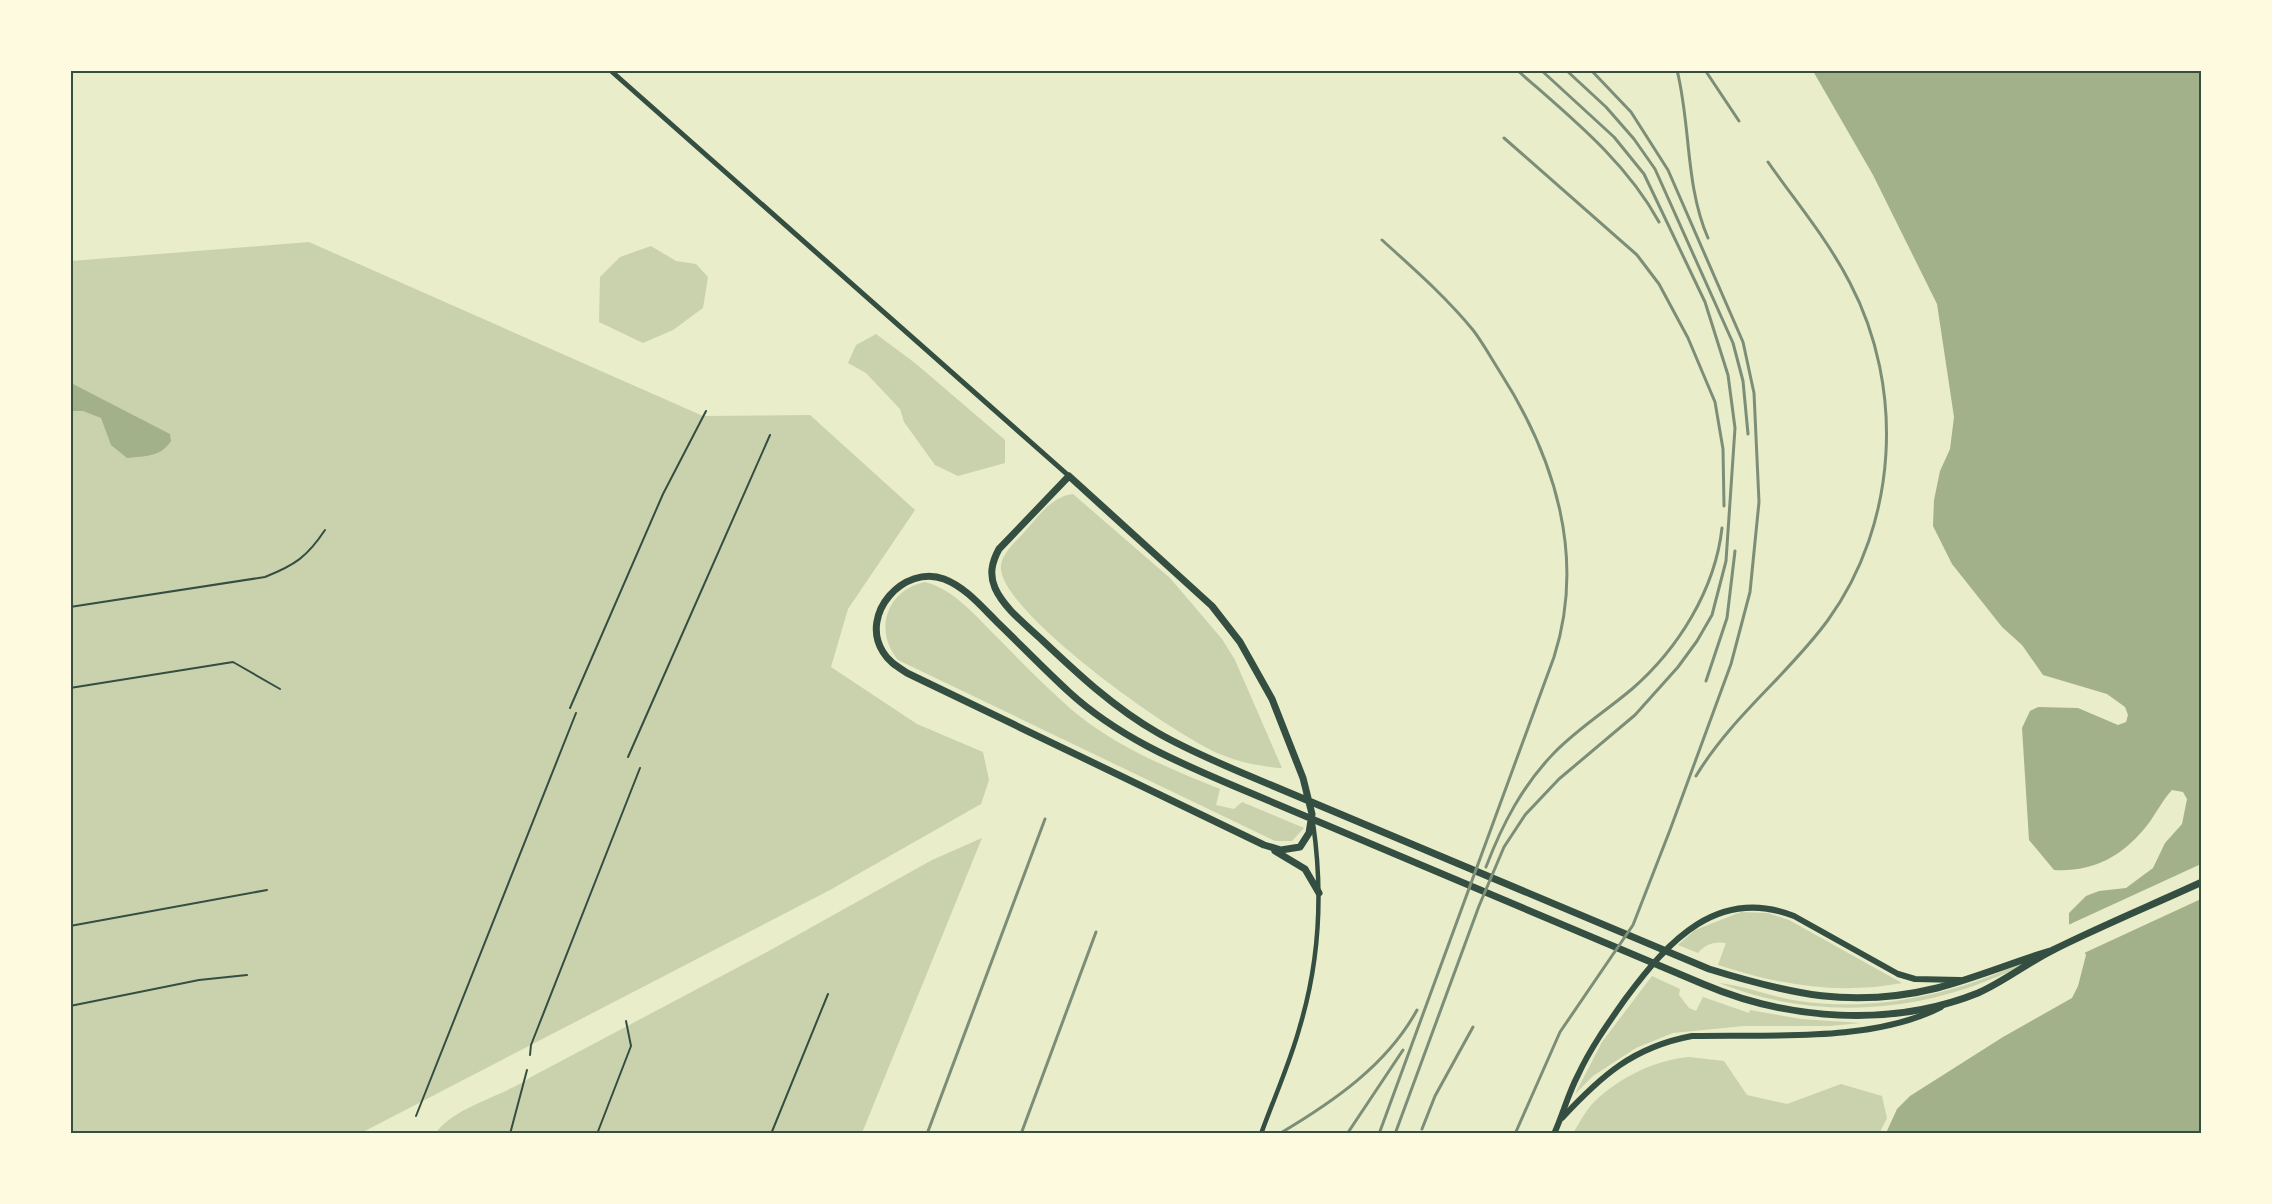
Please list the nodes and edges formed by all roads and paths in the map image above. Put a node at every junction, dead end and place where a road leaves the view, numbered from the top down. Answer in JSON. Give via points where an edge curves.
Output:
{"nodes":[{"id":1,"x":610,"y":70,"type":"edge"},
{"id":2,"x":706,"y":411,"type":"dead end"},
{"id":3,"x":770,"y":435,"type":"dead end"},
{"id":4,"x":1069,"y":476,"type":"junction"},
{"id":5,"x":325,"y":530,"type":"dead end"},
{"id":6,"x":70,"y":607,"type":"edge"},
{"id":7,"x":70,"y":688,"type":"edge"},
{"id":8,"x":280,"y":689,"type":"dead end"},
{"id":9,"x":570,"y":708,"type":"dead end"},
{"id":10,"x":576,"y":713,"type":"dead end"},
{"id":11,"x":627,"y":757,"type":"dead end"},
{"id":12,"x":640,"y":768,"type":"dead end"},
{"id":13,"x":1312,"y":814,"type":"junction"},
{"id":14,"x":1264,"y":845,"type":"junction"},
{"id":15,"x":2202,"y":882,"type":"edge"},
{"id":16,"x":267,"y":890,"type":"dead end"},
{"id":17,"x":1319,"y":893,"type":"junction"},
{"id":18,"x":70,"y":926,"type":"edge"},
{"id":19,"x":2050,"y":951,"type":"junction"},
{"id":20,"x":247,"y":975,"type":"dead end"},
{"id":21,"x":1965,"y":979,"type":"junction"},
{"id":22,"x":828,"y":994,"type":"dead end"},
{"id":23,"x":1950,"y":1002,"type":"junction"},
{"id":24,"x":70,"y":1006,"type":"edge"},
{"id":25,"x":626,"y":1021,"type":"dead end"},
{"id":26,"x":530,"y":1055,"type":"dead end"},
{"id":27,"x":527,"y":1070,"type":"dead end"},
{"id":28,"x":416,"y":1116,"type":"dead end"},
{"id":29,"x":1560,"y":1121,"type":"junction"},
{"id":30,"x":510,"y":1134,"type":"edge"},
{"id":31,"x":597,"y":1134,"type":"edge"},
{"id":32,"x":771,"y":1134,"type":"edge"},
{"id":33,"x":1261,"y":1134,"type":"edge"},
{"id":34,"x":1554,"y":1134,"type":"edge"}],
"edges":[{"from":1,"to":4,"type":"street"},
{"from":2,"to":9,"type":"lane","via":[[663,494]]},
{"from":3,"to":11,"type":"lane"},
{"from":4,"to":13,"type":"main road","via":[[1212,606],[1240,642],[1272,699],[1295,753]]},
{"from":4,"to":21,"type":"main road","via":[[999,549],[993,560],[996,588],[1011,610],[1109,699],[1157,733],[1240,772],[1709,969],[1772,989],[1865,998],[1908,993]]},
{"from":5,"to":6,"type":"lane","via":[[311,552],[265,577]]},
{"from":7,"to":8,"type":"lane","via":[[233,662]]},
{"from":10,"to":28,"type":"lane"},
{"from":12,"to":26,"type":"lane"},
{"from":13,"to":14,"type":"main road","via":[[1309,833],[1299,847],[1281,850]]},
{"from":13,"to":17,"type":"street"},
{"from":14,"to":17,"type":"main road","via":[[1305,869]]},
{"from":14,"to":23,"type":"main road","via":[[928,684],[892,663],[882,651],[877,630],[878,617],[889,595],[909,579],[923,575],[959,587],[1071,693],[1117,730],[1171,759],[1703,984],[1770,1006],[1817,1014],[1861,1015]]},
{"from":15,"to":19,"type":"main road"},
{"from":16,"to":18,"type":"lane"},
{"from":17,"to":33,"type":"street","via":[[1317,954],[1309,994]]},
{"from":19,"to":21,"type":"main road"},
{"from":19,"to":23,"type":"main road","via":[[2001,982]]},
{"from":20,"to":24,"type":"lane","via":[[199,980]]},
{"from":21,"to":29,"type":"main road","via":[[1907,977],[1778,909],[1733,909],[1687,929],[1634,988],[1598,1038],[1577,1076]]},
{"from":22,"to":32,"type":"lane"},
{"from":23,"to":29,"type":"main road","via":[[1914,1018],[1851,1030],[1670,1040],[1634,1056],[1599,1079]]},
{"from":25,"to":31,"type":"lane","via":[[631,1046]]},
{"from":27,"to":30,"type":"lane"},
{"from":29,"to":34,"type":"main road"}]}
